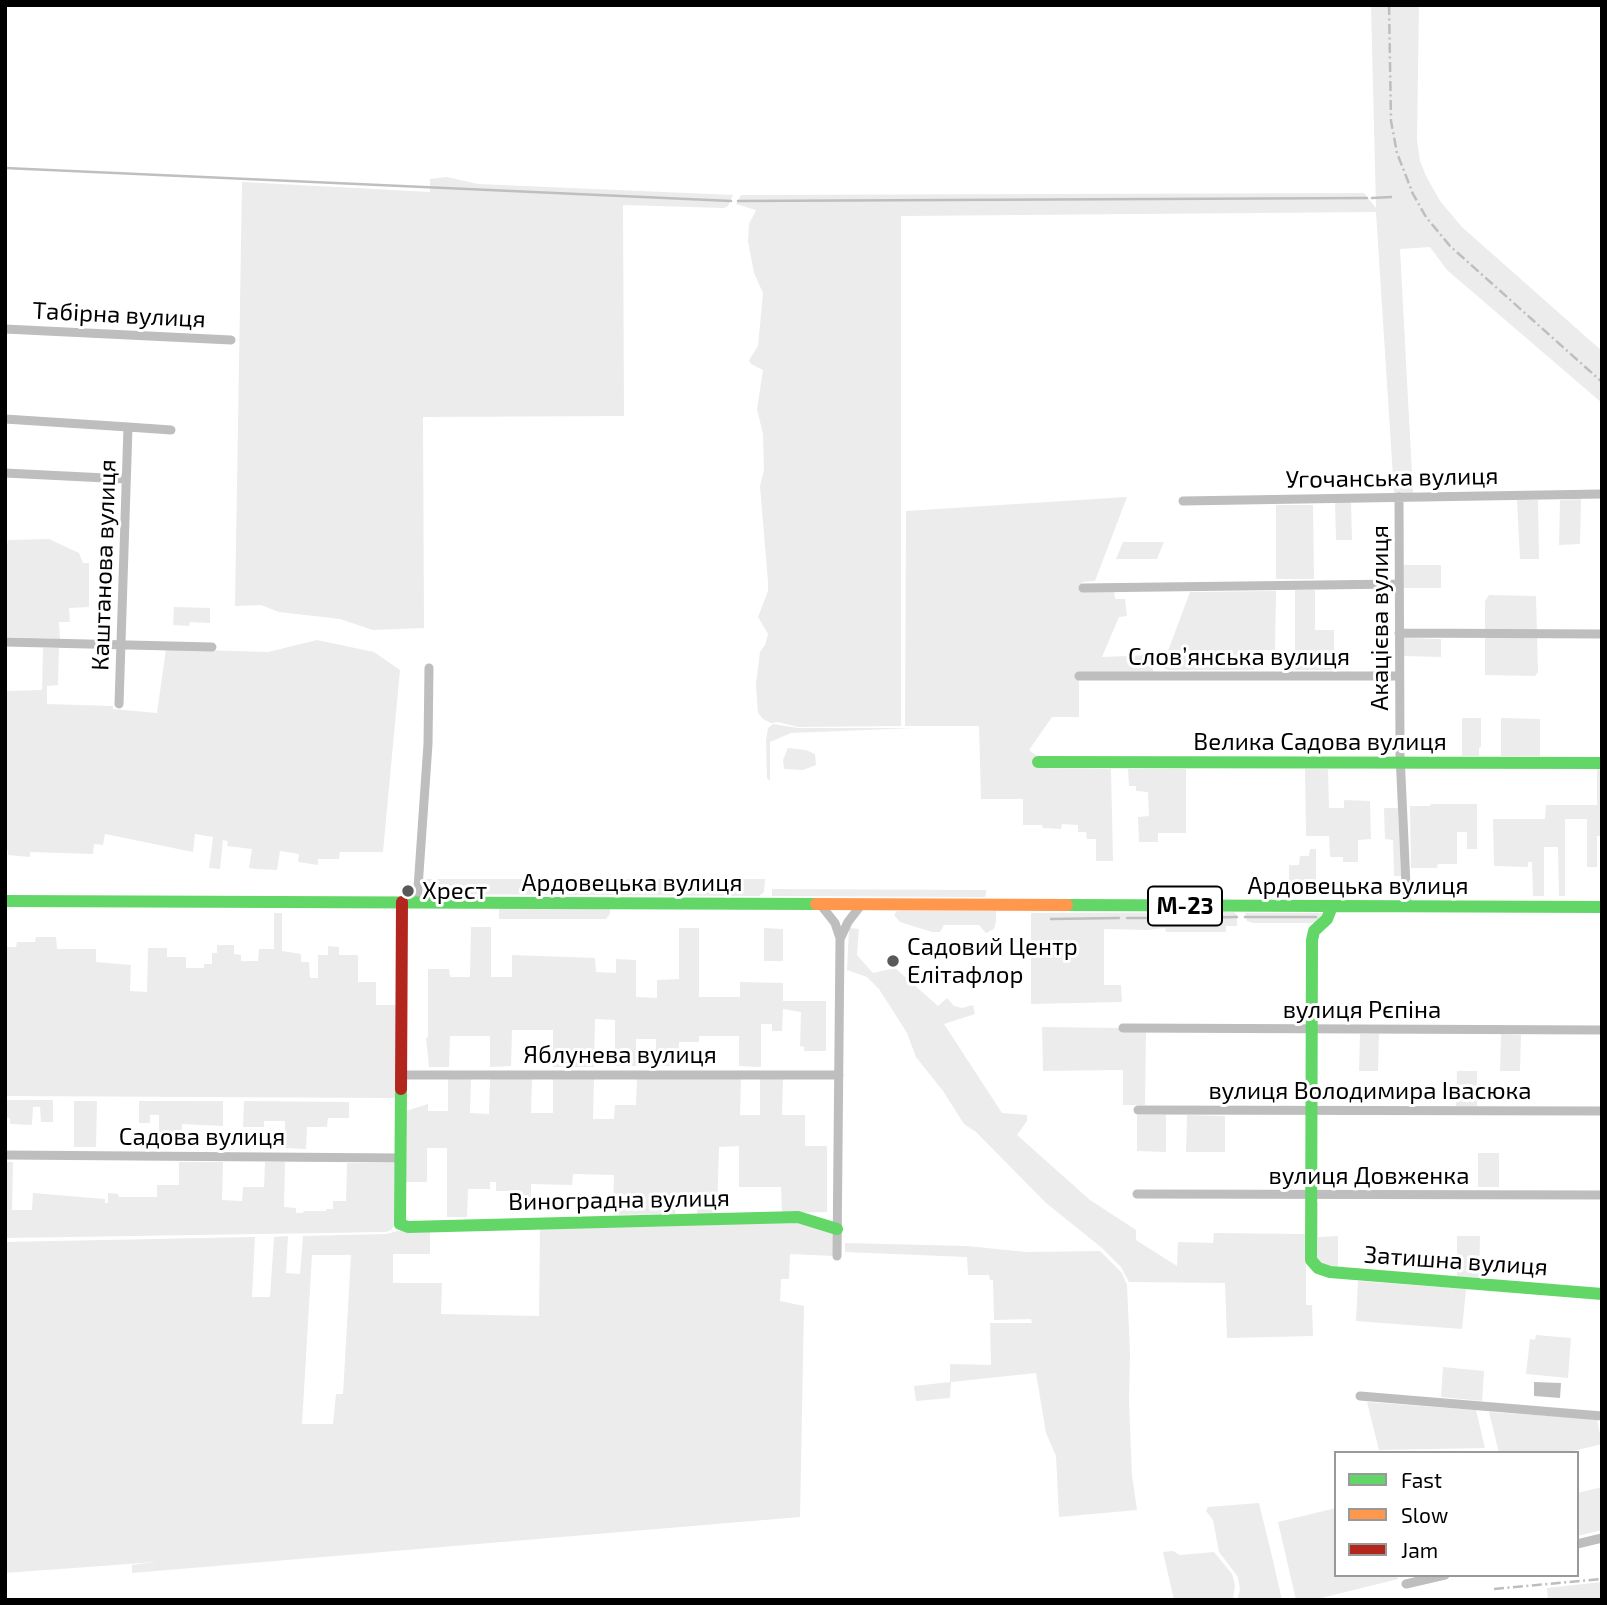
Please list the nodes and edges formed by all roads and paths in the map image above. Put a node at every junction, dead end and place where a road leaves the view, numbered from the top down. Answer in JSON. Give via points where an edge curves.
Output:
{"nodes":[{"id":1,"x":5,"y":329,"type":"edge"},
{"id":2,"x":231,"y":340,"type":"dead end"},
{"id":3,"x":5,"y":419,"type":"edge"},
{"id":4,"x":128,"y":427,"type":"junction"},
{"id":5,"x":171,"y":430,"type":"dead end"},
{"id":6,"x":5,"y":473,"type":"edge"},
{"id":7,"x":126,"y":479,"type":"junction"},
{"id":8,"x":1602,"y":494,"type":"edge"},
{"id":9,"x":1399,"y":497,"type":"junction"},
{"id":10,"x":1183,"y":501,"type":"dead end"},
{"id":11,"x":1399,"y":584,"type":"junction"},
{"id":12,"x":1083,"y":588,"type":"dead end"},
{"id":13,"x":1399,"y":633,"type":"junction"},
{"id":14,"x":1602,"y":634,"type":"edge"},
{"id":15,"x":5,"y":642,"type":"edge"},
{"id":16,"x":121,"y":645,"type":"junction"},
{"id":17,"x":212,"y":647,"type":"dead end"},
{"id":18,"x":429,"y":668,"type":"dead end"},
{"id":19,"x":1079,"y":676,"type":"dead end"},
{"id":20,"x":1399,"y":676,"type":"junction"},
{"id":21,"x":119,"y":704,"type":"dead end"},
{"id":22,"x":1038,"y":762,"type":"dead end"},
{"id":23,"x":1402,"y":763,"type":"junction"},
{"id":24,"x":1602,"y":763,"type":"edge"},
{"id":25,"x":5,"y":901,"type":"edge"},
{"id":26,"x":402,"y":902,"type":"junction"},
{"id":27,"x":417,"y":902,"type":"junction"},
{"id":28,"x":820,"y":904,"type":"junction"},
{"id":29,"x":861,"y":905,"type":"junction"},
{"id":30,"x":1332,"y":906,"type":"junction"},
{"id":31,"x":1406,"y":907,"type":"junction"},
{"id":32,"x":1602,"y":907,"type":"edge"},
{"id":33,"x":840,"y":938,"type":"junction"},
{"id":34,"x":1123,"y":1028,"type":"dead end"},
{"id":35,"x":1312,"y":1029,"type":"junction"},
{"id":36,"x":1602,"y":1030,"type":"edge"},
{"id":37,"x":401,"y":1075,"type":"junction"},
{"id":38,"x":834,"y":1075,"type":"junction"},
{"id":39,"x":1138,"y":1110,"type":"dead end"},
{"id":40,"x":1312,"y":1111,"type":"junction"},
{"id":41,"x":1602,"y":1111,"type":"edge"},
{"id":42,"x":5,"y":1155,"type":"edge"},
{"id":43,"x":399,"y":1158,"type":"junction"},
{"id":44,"x":1137,"y":1194,"type":"dead end"},
{"id":45,"x":1311,"y":1195,"type":"junction"},
{"id":46,"x":1602,"y":1195,"type":"edge"},
{"id":47,"x":837,"y":1229,"type":"junction"},
{"id":48,"x":837,"y":1256,"type":"dead end"},
{"id":49,"x":1602,"y":1294,"type":"edge"},
{"id":50,"x":1360,"y":1396,"type":"dead end"},
{"id":51,"x":1602,"y":1416,"type":"edge"},
{"id":52,"x":1602,"y":1538,"type":"edge"},
{"id":53,"x":1579,"y":1544,"type":"edge"},
{"id":54,"x":1436,"y":1577,"type":"edge"},
{"id":55,"x":1406,"y":1584,"type":"dead end"}],
"edges":[{"from":1,"to":2,"type":"street","name":"Табірна вулиця"},
{"from":3,"to":4,"type":"street","name":"Каштанова вулиця"},
{"from":4,"to":5,"type":"street","name":"Каштанова вулиця"},
{"from":4,"to":7,"type":"street","name":"Каштанова вулиця"},
{"from":6,"to":7,"type":"street"},
{"from":7,"to":16,"type":"street","name":"Каштанова вулиця"},
{"from":8,"to":9,"type":"street","name":"Угочанська вулиця"},
{"from":9,"to":10,"type":"street","name":"Угочанська вулиця"},
{"from":9,"to":11,"type":"street","name":"Акацієва вулиця"},
{"from":11,"to":12,"type":"street"},
{"from":11,"to":13,"type":"street","name":"Акацієва вулиця"},
{"from":13,"to":14,"type":"street"},
{"from":13,"to":20,"type":"street","name":"Акацієва вулиця"},
{"from":15,"to":16,"type":"street"},
{"from":16,"to":17,"type":"street"},
{"from":16,"to":21,"type":"street","name":"Каштанова вулиця"},
{"from":18,"to":27,"type":"street"},
{"from":19,"to":20,"type":"street","name":"Словʼянська вулиця"},
{"from":20,"to":23,"type":"street","name":"Акацієва вулиця"},
{"from":22,"to":23,"type":"main road","name":"Велика Садова вулиця"},
{"from":23,"to":24,"type":"main road","name":"Велика Садова вулиця"},
{"from":23,"to":31,"type":"street","name":"Акацієва вулиця"},
{"from":25,"to":26,"type":"main road","name":"Ардовецька вулиця","number":"М-23"},
{"from":26,"to":27,"type":"main road","name":"Ардовецька вулиця","number":"М-23"},
{"from":26,"to":37,"type":"main road"},
{"from":27,"to":28,"type":"main road","name":"Ардовецька вулиця","number":"М-23"},
{"from":28,"to":29,"type":"main road","name":"Ардовецька вулиця","number":"М-23"},
{"from":28,"to":33,"type":"street"},
{"from":29,"to":30,"type":"main road","name":"Ардовецька вулиця","number":"М-23"},
{"from":29,"to":33,"type":"street"},
{"from":30,"to":31,"type":"main road","name":"Ардовецька вулиця","number":"М-23"},
{"from":30,"to":35,"type":"main road","via":[[1313,935]]},
{"from":31,"to":32,"type":"main road","name":"Ардовецька вулиця","number":"М-23"},
{"from":33,"to":38,"type":"street"},
{"from":34,"to":35,"type":"street","name":"вулиця Рєпіна"},
{"from":35,"to":36,"type":"street","name":"вулиця Рєпіна"},
{"from":35,"to":40,"type":"main road"},
{"from":37,"to":38,"type":"street","name":"Яблунева вулиця"},
{"from":37,"to":43,"type":"main road"},
{"from":38,"to":47,"type":"street"},
{"from":39,"to":40,"type":"street","name":"вулиця Володимира Івасюка"},
{"from":40,"to":41,"type":"street","name":"вулиця Володимира Івасюка"},
{"from":40,"to":45,"type":"main road"},
{"from":42,"to":43,"type":"street","name":"Садова вулиця"},
{"from":43,"to":47,"type":"main road","name":"Виноградна вулиця","via":[[400,1224],[408,1227],[798,1217]]},
{"from":44,"to":45,"type":"street","name":"вулиця Довженка"},
{"from":45,"to":46,"type":"street","name":"вулиця Довженка"},
{"from":45,"to":49,"type":"main road","name":"Затишна вулиця","via":[[1311,1260],[1318,1268]]},
{"from":47,"to":48,"type":"street"},
{"from":50,"to":51,"type":"street"},
{"from":52,"to":53,"type":"street"},
{"from":54,"to":55,"type":"street"}]}
